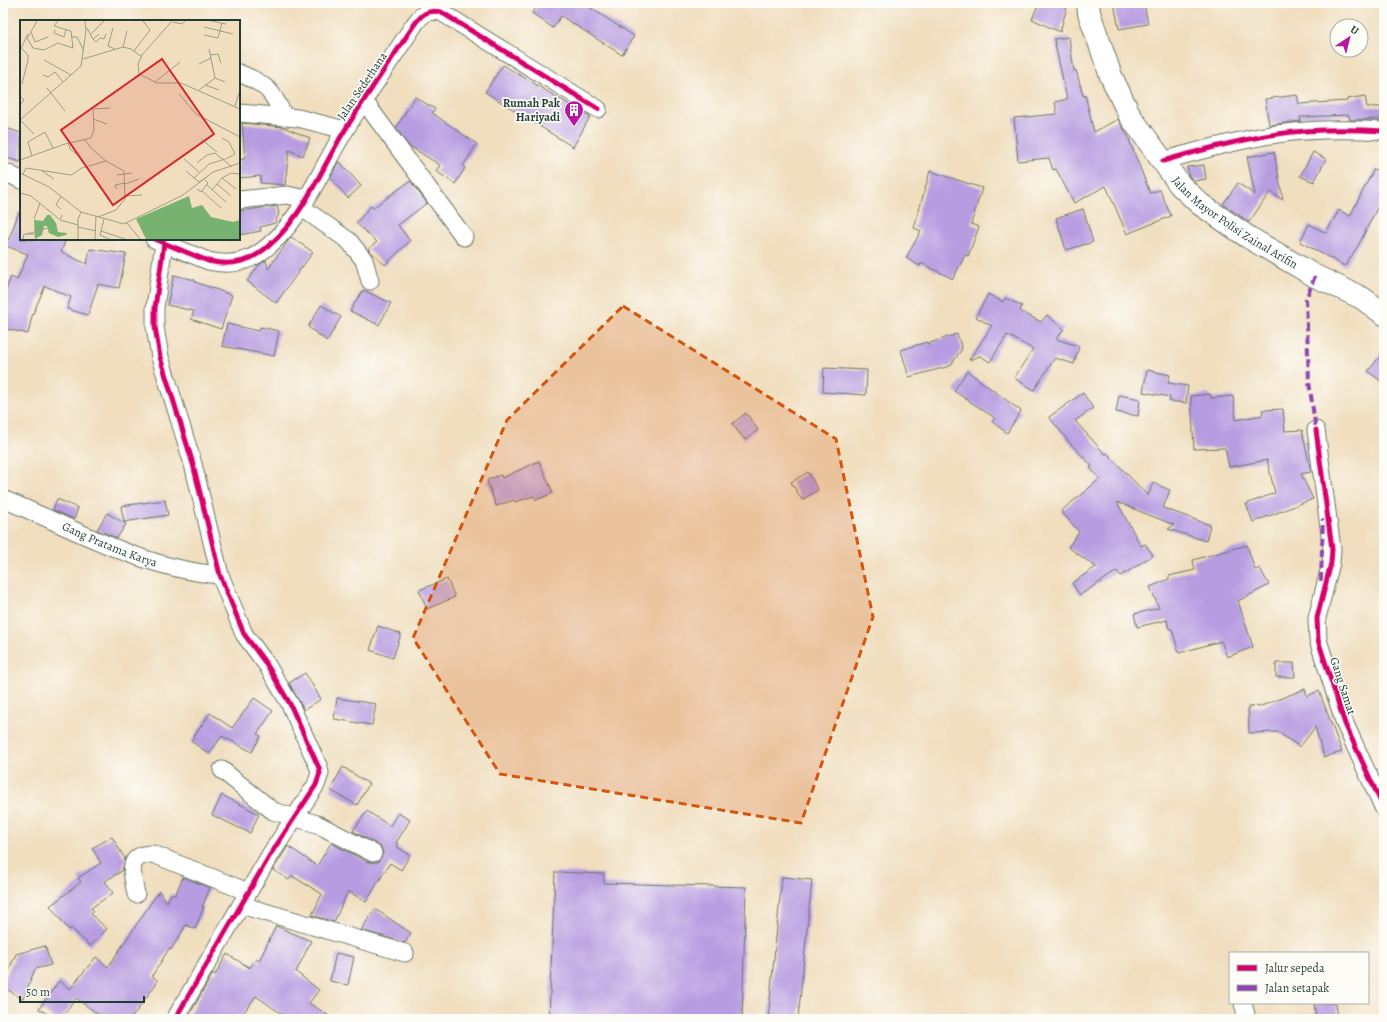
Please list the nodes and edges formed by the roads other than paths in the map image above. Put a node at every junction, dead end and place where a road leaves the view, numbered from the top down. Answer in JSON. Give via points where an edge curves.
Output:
{"nodes":[{"id":1,"x":1088,"y":3,"type":"edge"},
{"id":2,"x":240,"y":73,"type":"edge"},
{"id":3,"x":364,"y":101,"type":"junction"},
{"id":4,"x":598,"y":110,"type":"dead end"},
{"id":5,"x":240,"y":113,"type":"edge"},
{"id":6,"x":284,"y":116,"type":"junction"},
{"id":7,"x":345,"y":130,"type":"junction"},
{"id":8,"x":1384,"y":131,"type":"edge"},
{"id":9,"x":1163,"y":161,"type":"junction"},
{"id":10,"x":3,"y":172,"type":"edge"},
{"id":11,"x":20,"y":180,"type":"edge"},
{"id":12,"x":240,"y":200,"type":"edge"},
{"id":13,"x":304,"y":203,"type":"junction"},
{"id":14,"x":464,"y":237,"type":"dead end"},
{"id":15,"x":159,"y":241,"type":"edge"},
{"id":16,"x":370,"y":281,"type":"dead end"},
{"id":17,"x":1384,"y":314,"type":"edge"},
{"id":18,"x":1316,"y":430,"type":"dead end"},
{"id":19,"x":3,"y":499,"type":"edge"},
{"id":20,"x":220,"y":575,"type":"junction"},
{"id":21,"x":222,"y":770,"type":"dead end"},
{"id":22,"x":1384,"y":808,"type":"edge"},
{"id":23,"x":294,"y":818,"type":"junction"},
{"id":24,"x":373,"y":853,"type":"dead end"},
{"id":25,"x":136,"y":894,"type":"dead end"},
{"id":26,"x":244,"y":898,"type":"junction"},
{"id":27,"x":405,"y":953,"type":"dead end"},
{"id":28,"x":1242,"y":1004,"type":"edge"},
{"id":29,"x":175,"y":1019,"type":"edge"},
{"id":30,"x":1247,"y":1019,"type":"edge"}],
"edges":[{"from":1,"to":9,"type":"main road","name":"Jalan Mayor Polisi Zainal Arifin","via":[[1089,13],[1111,76],[1130,116]]},
{"from":2,"to":6,"type":"street","via":[[266,87],[276,97]]},
{"from":3,"to":4,"type":"street","name":"Jalan Sederhana","via":[[420,16],[433,10],[441,12]]},
{"from":3,"to":7,"type":"street","name":"Jalan Sederhana"},
{"from":3,"to":14,"type":"street"},
{"from":5,"to":6,"type":"street"},
{"from":6,"to":7,"type":"street"},
{"from":7,"to":13,"type":"street","name":"Jalan Sederhana"},
{"from":8,"to":9,"type":"street","via":[[1312,131],[1277,134],[1203,149]]},
{"from":9,"to":17,"type":"main road","name":"Jalan Mayor Polisi Zainal Arifin","via":[[1180,185],[1206,208],[1248,237],[1315,276],[1362,298]]},
{"from":10,"to":11,"type":"street"},
{"from":12,"to":13,"type":"street","via":[[287,195]]},
{"from":13,"to":15,"type":"street","name":"Jalan Sederhana","via":[[281,233],[247,259],[227,264],[208,262]]},
{"from":13,"to":16,"type":"street","via":[[349,241],[364,260]]},
{"from":15,"to":20,"type":"street","via":[[155,327],[160,357],[193,464]]},
{"from":18,"to":22,"type":"street","name":"Gang Samat","via":[[1332,549],[1317,618],[1318,640],[1345,724]]},
{"from":19,"to":20,"type":"street","name":"Gang Pratama Karya","via":[[142,559],[193,573]]},
{"from":20,"to":23,"type":"street","via":[[242,629],[290,704],[319,768],[316,785]]},
{"from":21,"to":23,"type":"street","via":[[267,807]]},
{"from":23,"to":24,"type":"street","via":[[317,824]]},
{"from":23,"to":26,"type":"street"},
{"from":25,"to":26,"type":"street","via":[[132,867],[135,860],[145,854],[152,854]]},
{"from":26,"to":27,"type":"street"},
{"from":26,"to":29,"type":"street"},
{"from":28,"to":30,"type":"street"}]}
